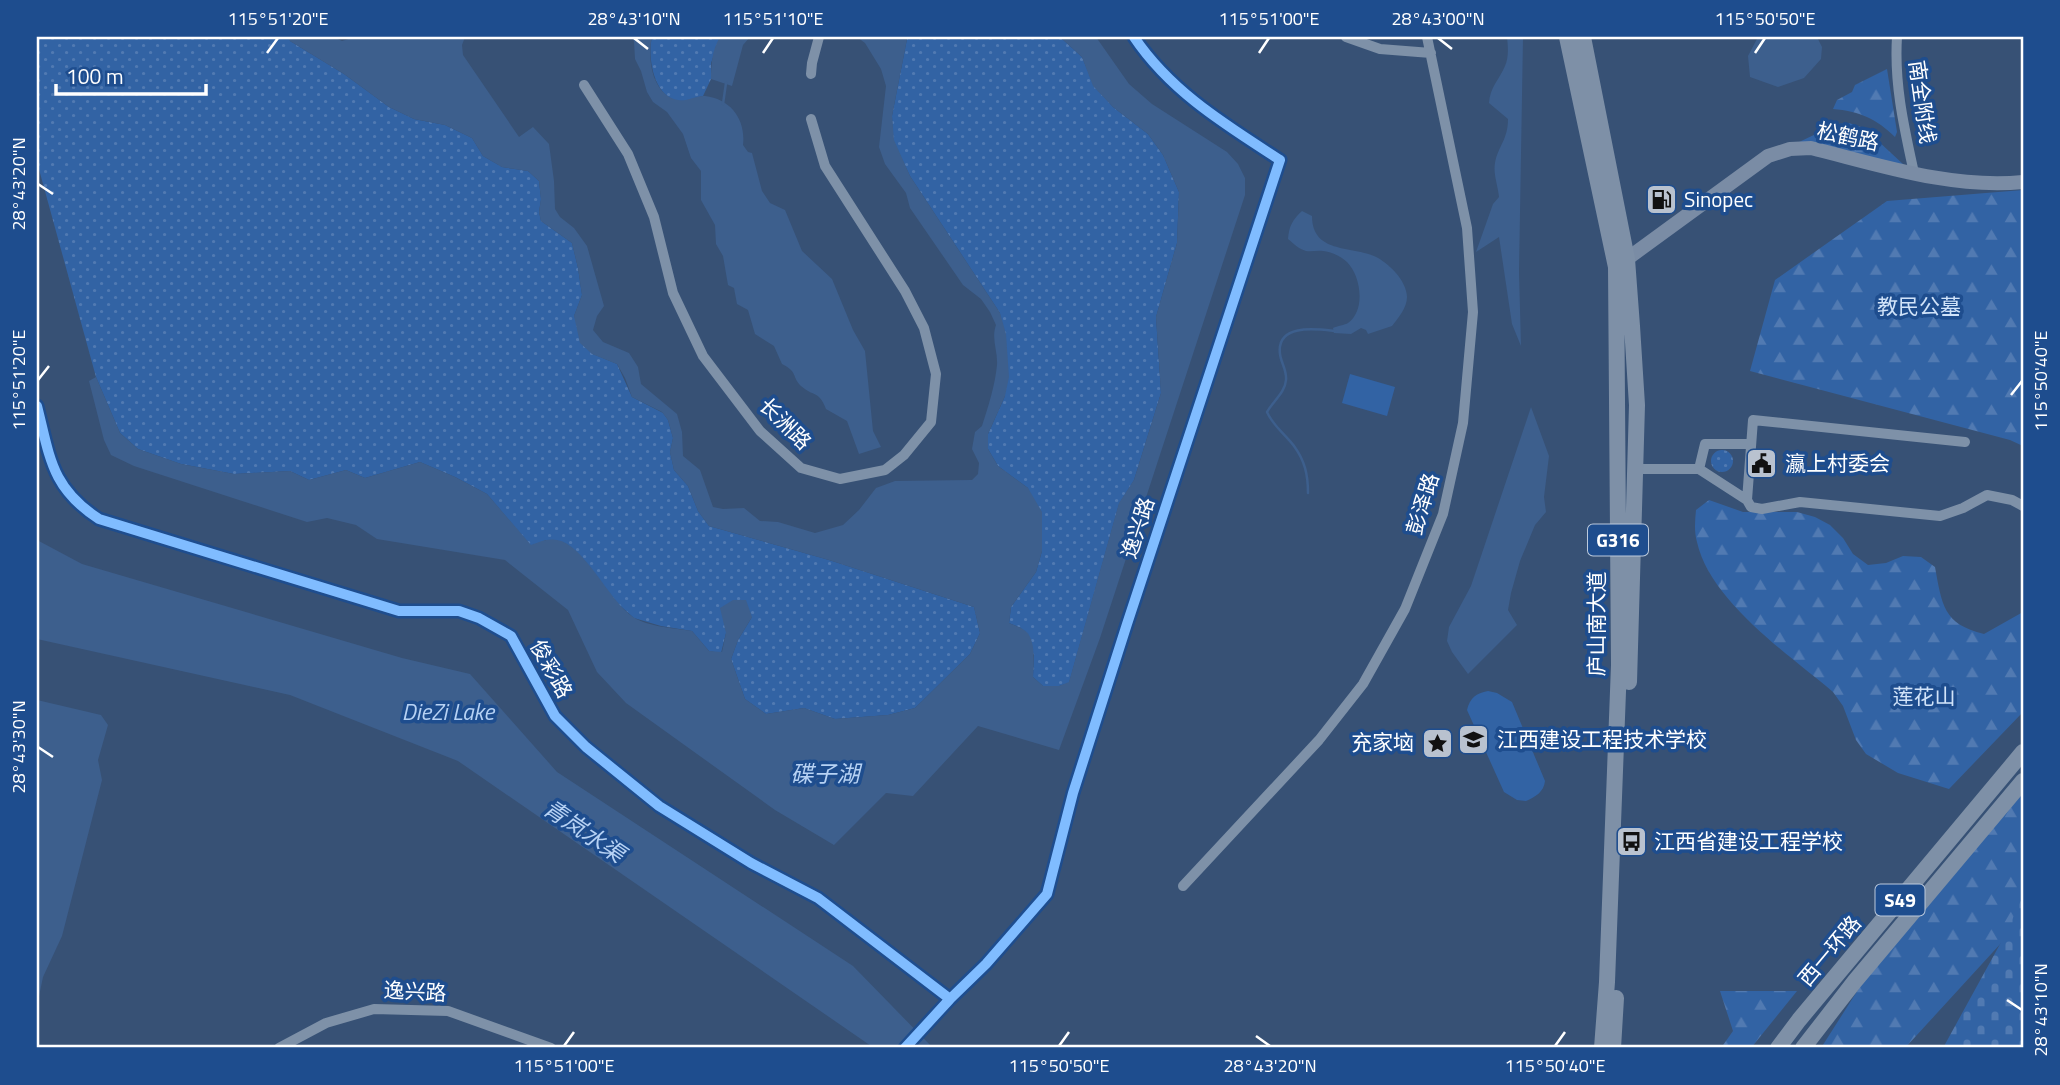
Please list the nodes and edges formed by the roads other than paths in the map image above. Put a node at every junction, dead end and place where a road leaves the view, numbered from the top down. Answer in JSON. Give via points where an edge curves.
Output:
{"nodes":[{"id":1,"x":819,"y":37,"type":"edge"},
{"id":2,"x":1134,"y":37,"type":"edge"},
{"id":3,"x":1346,"y":37,"type":"edge"},
{"id":4,"x":1427,"y":37,"type":"edge"},
{"id":5,"x":1567,"y":37,"type":"edge"},
{"id":6,"x":1583,"y":37,"type":"edge"},
{"id":7,"x":1897,"y":37,"type":"edge"},
{"id":8,"x":1431,"y":53,"type":"junction"},
{"id":9,"x":811,"y":74,"type":"dead end"},
{"id":10,"x":584,"y":85,"type":"dead end"},
{"id":11,"x":811,"y":119,"type":"dead end"},
{"id":12,"x":1914,"y":173,"type":"junction"},
{"id":13,"x":2023,"y":181,"type":"edge"},
{"id":14,"x":1621,"y":263,"type":"junction"},
{"id":15,"x":37,"y":406,"type":"edge"},
{"id":16,"x":1965,"y":442,"type":"dead end"},
{"id":17,"x":1751,"y":443,"type":"junction"},
{"id":18,"x":1636,"y":469,"type":"junction"},
{"id":19,"x":1699,"y":469,"type":"junction"},
{"id":20,"x":1747,"y":500,"type":"junction"},
{"id":21,"x":2023,"y":506,"type":"edge"},
{"id":22,"x":2023,"y":752,"type":"edge"},
{"id":23,"x":2023,"y":781,"type":"edge"},
{"id":24,"x":1183,"y":886,"type":"dead end"},
{"id":25,"x":1855,"y":981,"type":"junction"},
{"id":26,"x":950,"y":999,"type":"junction"},
{"id":27,"x":279,"y":1048,"type":"edge"},
{"id":28,"x":551,"y":1048,"type":"edge"},
{"id":29,"x":905,"y":1048,"type":"edge"},
{"id":30,"x":1602,"y":1048,"type":"edge"},
{"id":31,"x":1613,"y":1048,"type":"edge"},
{"id":32,"x":1778,"y":1048,"type":"edge"},
{"id":33,"x":1803,"y":1048,"type":"edge"},
{"id":34,"x":1816,"y":1048,"type":"edge"}],
"edges":[{"from":1,"to":9,"type":"street"},
{"from":2,"to":26,"type":"street","name":"逸兴路","via":[[1173,85],[1280,160],[1073,793],[1047,894]]},
{"from":3,"to":8,"type":"street","via":[[1380,49]]},
{"from":4,"to":8,"type":"street","name":"彭泽路"},
{"from":5,"to":14,"type":"highway","name":"庐山南大道","number":"G316"},
{"from":6,"to":14,"type":"highway","name":"庐山南大道","number":"G316"},
{"from":7,"to":12,"type":"street","name":"南全附线","via":[[1895,64],[1902,120]]},
{"from":8,"to":24,"type":"street","name":"彭泽路","via":[[1466,228],[1473,312],[1463,423],[1443,514],[1405,609],[1363,684],[1319,740]]},
{"from":10,"to":11,"type":"street","name":"长洲路","via":[[628,154],[654,217],[673,293],[703,356],[760,431],[801,468],[840,479],[885,470],[904,455],[931,422],[936,374],[924,328],[825,166]]},
{"from":12,"to":13,"type":"main road","name":"松鹤路","via":[[1985,184]]},
{"from":12,"to":14,"type":"main road","name":"松鹤路","via":[[1811,148],[1790,149],[1768,156]]},
{"from":14,"to":18,"type":"highway","name":"庐山南大道","number":"G316","via":[[1637,405]]},
{"from":14,"to":30,"type":"highway","name":"庐山南大道","number":"G316","via":[[1619,665]]},
{"from":15,"to":26,"type":"street","name":"俊彩路","via":[[60,482],[81,507],[99,519],[399,611],[459,611],[511,636],[555,716],[586,747],[659,806],[818,898]]},
{"from":16,"to":17,"type":"street","via":[[1753,420]]},
{"from":17,"to":19,"type":"street","via":[[1705,444]]},
{"from":17,"to":20,"type":"street"},
{"from":18,"to":19,"type":"street"},
{"from":18,"to":31,"type":"highway","name":"庐山南大道","number":"G316"},
{"from":19,"to":20,"type":"street"},
{"from":20,"to":21,"type":"street","via":[[1751,507],[1762,509],[1800,502],[1940,516],[1987,495]]},
{"from":22,"to":32,"type":"highway","name":"西一环路","number":"S49"},
{"from":23,"to":25,"type":"highway","name":"西一环路","number":"S49"},
{"from":25,"to":33,"type":"highway","name":"西一环路","number":"S49"},
{"from":25,"to":34,"type":"highway"},
{"from":26,"to":29,"type":"street","name":"逸兴路"},
{"from":27,"to":28,"type":"street","name":"逸兴路","via":[[326,1023],[374,1009],[448,1011]]}]}
